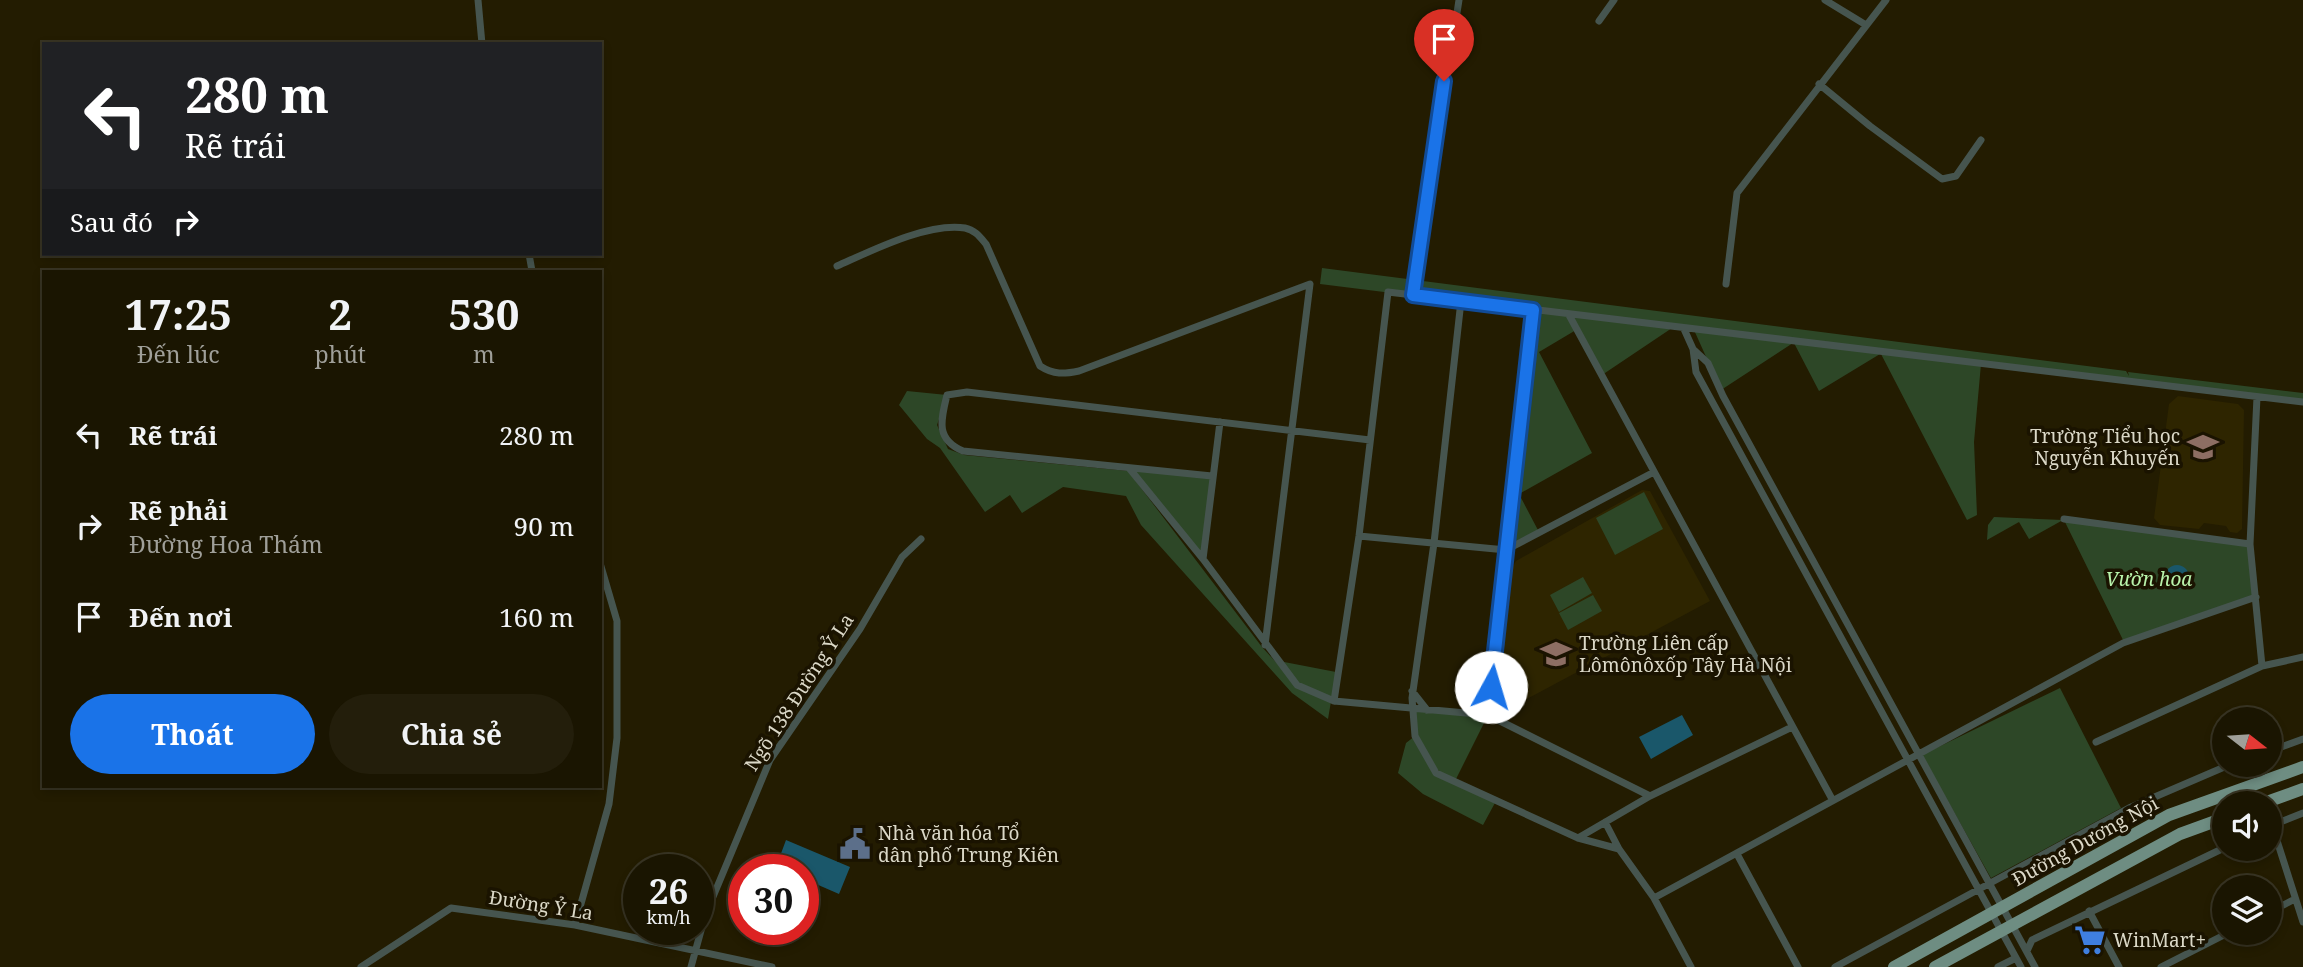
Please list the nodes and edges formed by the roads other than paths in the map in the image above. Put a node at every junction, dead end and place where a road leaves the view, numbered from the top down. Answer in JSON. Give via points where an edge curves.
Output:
{"nodes":[{"id":1,"x":478,"y":0,"type":"edge"},
{"id":2,"x":1460,"y":0,"type":"edge"},
{"id":3,"x":1614,"y":0,"type":"edge"},
{"id":4,"x":1825,"y":0,"type":"edge"},
{"id":5,"x":1886,"y":0,"type":"edge"},
{"id":6,"x":1599,"y":21,"type":"dead end"},
{"id":7,"x":1866,"y":25,"type":"junction"},
{"id":8,"x":482,"y":42,"type":"edge"},
{"id":9,"x":1819,"y":84,"type":"junction"},
{"id":10,"x":1982,"y":140,"type":"dead end"},
{"id":11,"x":837,"y":265,"type":"dead end"},
{"id":12,"x":1726,"y":284,"type":"dead end"},
{"id":13,"x":1413,"y":295,"type":"junction"},
{"id":14,"x":1461,"y":301,"type":"junction"},
{"id":15,"x":1533,"y":310,"type":"junction"},
{"id":16,"x":1569,"y":315,"type":"junction"},
{"id":17,"x":1684,"y":329,"type":"junction"},
{"id":18,"x":1693,"y":349,"type":"junction"},
{"id":19,"x":2257,"y":397,"type":"junction"},
{"id":20,"x":2303,"y":402,"type":"edge"},
{"id":21,"x":1220,"y":422,"type":"junction"},
{"id":22,"x":1292,"y":431,"type":"junction"},
{"id":23,"x":1370,"y":440,"type":"junction"},
{"id":24,"x":1129,"y":468,"type":"junction"},
{"id":25,"x":1654,"y":472,"type":"junction"},
{"id":26,"x":1212,"y":476,"type":"junction"},
{"id":27,"x":2064,"y":519,"type":"dead end"},
{"id":28,"x":1359,"y":536,"type":"junction"},
{"id":29,"x":921,"y":539,"type":"dead end"},
{"id":30,"x":1434,"y":543,"type":"junction"},
{"id":31,"x":2250,"y":544,"type":"junction"},
{"id":32,"x":1506,"y":550,"type":"junction"},
{"id":33,"x":1203,"y":559,"type":"junction"},
{"id":34,"x":602,"y":570,"type":"edge"},
{"id":35,"x":2256,"y":597,"type":"junction"},
{"id":36,"x":1265,"y":645,"type":"junction"},
{"id":37,"x":2303,"y":657,"type":"edge"},
{"id":38,"x":2262,"y":666,"type":"junction"},
{"id":39,"x":1412,"y":691,"type":"junction"},
{"id":40,"x":1334,"y":701,"type":"junction"},
{"id":41,"x":1411,"y":709,"type":"junction"},
{"id":42,"x":1427,"y":710,"type":"junction"},
{"id":43,"x":1488,"y":715,"type":"junction"},
{"id":44,"x":1792,"y":727,"type":"junction"},
{"id":45,"x":2303,"y":739,"type":"edge"},
{"id":46,"x":2096,"y":741,"type":"dead end"},
{"id":47,"x":2282,"y":747,"type":"edge"},
{"id":48,"x":1919,"y":754,"type":"junction"},
{"id":49,"x":1907,"y":758,"type":"junction"},
{"id":50,"x":2303,"y":767,"type":"edge"},
{"id":51,"x":2212,"y":772,"type":"edge"},
{"id":52,"x":2303,"y":789,"type":"edge"},
{"id":53,"x":1650,"y":796,"type":"junction"},
{"id":54,"x":2282,"y":797,"type":"edge"},
{"id":55,"x":1832,"y":799,"type":"junction"},
{"id":56,"x":2303,"y":813,"type":"edge"},
{"id":57,"x":1605,"y":822,"type":"junction"},
{"id":58,"x":2212,"y":822,"type":"edge"},
{"id":59,"x":2282,"y":822,"type":"edge"},
{"id":60,"x":1578,"y":838,"type":"junction"},
{"id":61,"x":1619,"y":849,"type":"junction"},
{"id":62,"x":1737,"y":854,"type":"junction"},
{"id":63,"x":2212,"y":854,"type":"edge"},
{"id":64,"x":2281,"y":861,"type":"edge"},
{"id":65,"x":1989,"y":882,"type":"junction"},
{"id":66,"x":1976,"y":889,"type":"junction"},
{"id":67,"x":1654,"y":898,"type":"junction"},
{"id":68,"x":2293,"y":900,"type":"junction"},
{"id":69,"x":2282,"y":906,"type":"edge"},
{"id":70,"x":2089,"y":911,"type":"junction"},
{"id":71,"x":1997,"y":912,"type":"junction"},
{"id":72,"x":2303,"y":922,"type":"edge"},
{"id":73,"x":575,"y":925,"type":"junction"},
{"id":74,"x":2006,"y":928,"type":"junction"},
{"id":75,"x":2212,"y":941,"type":"edge"},
{"id":76,"x":2026,"y":951,"type":"junction"},
{"id":77,"x":695,"y":953,"type":"junction"},
{"id":78,"x":2016,"y":958,"type":"junction"},
{"id":79,"x":361,"y":967,"type":"edge"},
{"id":80,"x":691,"y":967,"type":"edge"},
{"id":81,"x":772,"y":967,"type":"edge"},
{"id":82,"x":1691,"y":967,"type":"edge"},
{"id":83,"x":1798,"y":967,"type":"edge"},
{"id":84,"x":1835,"y":967,"type":"edge"},
{"id":85,"x":1894,"y":967,"type":"edge"},
{"id":86,"x":1935,"y":967,"type":"edge"},
{"id":87,"x":1998,"y":967,"type":"edge"},
{"id":88,"x":2021,"y":967,"type":"edge"},
{"id":89,"x":2035,"y":967,"type":"edge"},
{"id":90,"x":2119,"y":967,"type":"edge"},
{"id":91,"x":2161,"y":967,"type":"edge"}],
"edges":[{"from":1,"to":8,"type":"street"},
{"from":2,"to":13,"type":"street"},
{"from":3,"to":6,"type":"street"},
{"from":4,"to":7,"type":"street"},
{"from":5,"to":7,"type":"street"},
{"from":7,"to":9,"type":"street"},
{"from":9,"to":10,"type":"street","via":[[1942,178],[1956,176]]},
{"from":9,"to":12,"type":"street","via":[[1737,193]]},
{"from":11,"to":22,"type":"street","via":[[944,228],[976,233],[986,244],[1040,366],[1063,374],[1310,284]]},
{"from":13,"to":14,"type":"street"},
{"from":13,"to":23,"type":"street","via":[[1388,292]]},
{"from":14,"to":15,"type":"street"},
{"from":14,"to":30,"type":"street"},
{"from":15,"to":16,"type":"street"},
{"from":15,"to":32,"type":"street"},
{"from":16,"to":17,"type":"street"},
{"from":16,"to":25,"type":"street"},
{"from":17,"to":18,"type":"street"},
{"from":17,"to":19,"type":"street"},
{"from":18,"to":48,"type":"street","via":[[1708,363]]},
{"from":18,"to":49,"type":"street","via":[[1696,372]]},
{"from":19,"to":20,"type":"street"},
{"from":19,"to":31,"type":"street"},
{"from":21,"to":22,"type":"street"},
{"from":21,"to":24,"type":"street","via":[[967,392],[947,395],[940,425],[951,446],[963,451]]},
{"from":21,"to":26,"type":"street"},
{"from":22,"to":23,"type":"street"},
{"from":22,"to":36,"type":"street"},
{"from":23,"to":28,"type":"street"},
{"from":24,"to":26,"type":"street"},
{"from":24,"to":33,"type":"street"},
{"from":25,"to":32,"type":"street"},
{"from":25,"to":44,"type":"street"},
{"from":26,"to":33,"type":"street"},
{"from":27,"to":31,"type":"street"},
{"from":28,"to":30,"type":"street"},
{"from":28,"to":40,"type":"street"},
{"from":29,"to":77,"type":"street","name":"Ngõ 138 Đường Ỷ La","via":[[902,557],[860,629],[770,760],[710,904]]},
{"from":30,"to":32,"type":"street"},
{"from":30,"to":39,"type":"street"},
{"from":31,"to":35,"type":"street"},
{"from":32,"to":43,"type":"street"},
{"from":33,"to":36,"type":"street"},
{"from":34,"to":73,"type":"street","via":[[617,621],[617,738],[609,804]]},
{"from":35,"to":38,"type":"street"},
{"from":35,"to":48,"type":"street","via":[[2123,643]]},
{"from":36,"to":40,"type":"street","via":[[1297,685]]},
{"from":37,"to":38,"type":"street"},
{"from":38,"to":46,"type":"street"},
{"from":39,"to":41,"type":"street"},
{"from":39,"to":42,"type":"street"},
{"from":40,"to":41,"type":"street"},
{"from":41,"to":42,"type":"street"},
{"from":41,"to":60,"type":"street","via":[[1415,736],[1436,773]]},
{"from":42,"to":43,"type":"street"},
{"from":43,"to":53,"type":"street"},
{"from":44,"to":53,"type":"street"},
{"from":44,"to":55,"type":"street"},
{"from":45,"to":47,"type":"street"},
{"from":48,"to":49,"type":"street"},
{"from":48,"to":65,"type":"street"},
{"from":49,"to":55,"type":"street"},
{"from":49,"to":66,"type":"street"},
{"from":50,"to":71,"type":"main road","name":"Đường Dương Nội","via":[[2169,815]]},
{"from":51,"to":65,"type":"street","via":[[2129,808]]},
{"from":52,"to":54,"type":"main road"},
{"from":53,"to":57,"type":"street"},
{"from":55,"to":62,"type":"street"},
{"from":56,"to":59,"type":"street"},
{"from":57,"to":60,"type":"street"},
{"from":57,"to":61,"type":"street"},
{"from":58,"to":74,"type":"main road","name":"Đường Dương Nội","via":[[2180,834]]},
{"from":60,"to":61,"type":"street"},
{"from":61,"to":67,"type":"street"},
{"from":62,"to":67,"type":"street"},
{"from":62,"to":83,"type":"street"},
{"from":63,"to":70,"type":"street"},
{"from":64,"to":68,"type":"street"},
{"from":65,"to":66,"type":"street"},
{"from":65,"to":71,"type":"street"},
{"from":66,"to":71,"type":"street"},
{"from":66,"to":84,"type":"street"},
{"from":67,"to":82,"type":"street"},
{"from":68,"to":69,"type":"street"},
{"from":68,"to":72,"type":"street"},
{"from":70,"to":76,"type":"street","via":[[2032,940]]},
{"from":70,"to":90,"type":"street"},
{"from":71,"to":74,"type":"street"},
{"from":71,"to":74,"type":"street"},
{"from":71,"to":85,"type":"main road","name":"Đường Dương Nội"},
{"from":73,"to":77,"type":"street","name":"Đường Ỷ La"},
{"from":73,"to":79,"type":"street","name":"Đường Ỷ La","via":[[451,908]]},
{"from":74,"to":76,"type":"street"},
{"from":74,"to":78,"type":"street"},
{"from":74,"to":86,"type":"main road","name":"Đường Dương Nội"},
{"from":75,"to":91,"type":"street"},
{"from":76,"to":89,"type":"street"},
{"from":77,"to":80,"type":"street","name":"Ngõ 138 Đường Ỷ La"},
{"from":77,"to":81,"type":"street","name":"Đường Ỷ La"},
{"from":78,"to":87,"type":"street"},
{"from":78,"to":88,"type":"street"}]}
